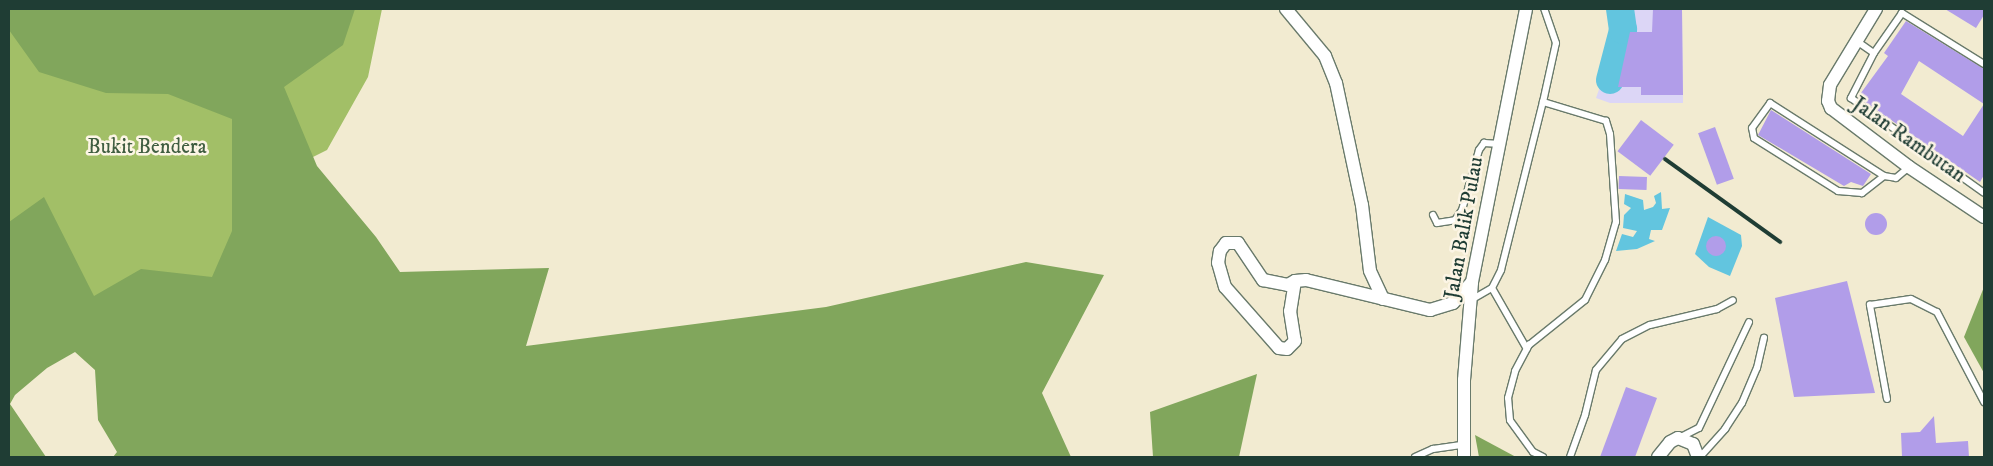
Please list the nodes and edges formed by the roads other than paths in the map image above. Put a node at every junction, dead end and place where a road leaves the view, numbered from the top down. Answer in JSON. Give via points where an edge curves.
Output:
{"nodes":[{"id":1,"x":1286,"y":9,"type":"edge"},
{"id":2,"x":1526,"y":9,"type":"edge"},
{"id":3,"x":1544,"y":9,"type":"edge"},
{"id":4,"x":1876,"y":9,"type":"edge"},
{"id":5,"x":1858,"y":42,"type":"junction"},
{"id":6,"x":1874,"y":53,"type":"junction"},
{"id":7,"x":1984,"y":64,"type":"edge"},
{"id":8,"x":1543,"y":102,"type":"junction"},
{"id":9,"x":1500,"y":144,"type":"junction"},
{"id":10,"x":1909,"y":167,"type":"junction"},
{"id":11,"x":1884,"y":176,"type":"junction"},
{"id":12,"x":1984,"y":193,"type":"edge"},
{"id":13,"x":1433,"y":215,"type":"dead end"},
{"id":14,"x":1984,"y":217,"type":"edge"},
{"id":15,"x":1295,"y":281,"type":"junction"},
{"id":16,"x":1472,"y":282,"type":"junction"},
{"id":17,"x":1492,"y":288,"type":"junction"},
{"id":18,"x":1383,"y":299,"type":"junction"},
{"id":19,"x":1470,"y":300,"type":"junction"},
{"id":20,"x":1733,"y":300,"type":"dead end"},
{"id":21,"x":1749,"y":322,"type":"dead end"},
{"id":22,"x":1764,"y":338,"type":"dead end"},
{"id":23,"x":1527,"y":349,"type":"junction"},
{"id":24,"x":1887,"y":399,"type":"dead end"},
{"id":25,"x":1984,"y":402,"type":"edge"},
{"id":26,"x":1678,"y":438,"type":"junction"},
{"id":27,"x":1464,"y":451,"type":"edge"},
{"id":28,"x":1415,"y":457,"type":"edge"},
{"id":29,"x":1543,"y":457,"type":"edge"},
{"id":30,"x":1570,"y":457,"type":"edge"},
{"id":31,"x":1658,"y":457,"type":"edge"},
{"id":32,"x":1699,"y":457,"type":"edge"}],
"edges":[{"from":1,"to":18,"type":"street","via":[[1325,56],[1336,83],[1362,205],[1370,271]]},
{"from":2,"to":9,"type":"street","name":"Jalan Balik Pulau"},
{"from":3,"to":8,"type":"lane","via":[[1556,43]]},
{"from":4,"to":5,"type":"street","name":"Jalan Rambutan"},
{"from":5,"to":6,"type":"lane"},
{"from":5,"to":10,"type":"street","name":"Jalan Rambutan","via":[[1830,85],[1828,100],[1831,108]]},
{"from":6,"to":7,"type":"lane","via":[[1898,16],[1907,13]]},
{"from":6,"to":12,"type":"lane","via":[[1851,92],[1853,101]]},
{"from":8,"to":17,"type":"lane","via":[[1501,270]]},
{"from":8,"to":23,"type":"lane","via":[[1606,121],[1610,134],[1616,222],[1605,260],[1585,300]]},
{"from":9,"to":13,"type":"lane","via":[[1484,143],[1479,150],[1462,210],[1455,220],[1437,224]]},
{"from":9,"to":16,"type":"street","name":"Jalan Balik Pulau"},
{"from":10,"to":11,"type":"lane","via":[[1896,178]]},
{"from":10,"to":14,"type":"street","name":"Jalan Rambutan"},
{"from":11,"to":11,"type":"lane","via":[[1862,193],[1838,191],[1754,138],[1752,128],[1766,106],[1775,105]]},
{"from":15,"to":15,"type":"street","via":[[1288,285],[1264,280],[1238,243],[1226,243],[1220,251],[1218,263],[1224,287],[1279,348],[1287,349],[1295,341],[1290,311]]},
{"from":15,"to":18,"type":"street","via":[[1306,280]]},
{"from":16,"to":18,"type":"street","via":[[1453,304],[1430,310]]},
{"from":16,"to":19,"type":"street","name":"Jalan Balik Pulau"},
{"from":17,"to":19,"type":"lane"},
{"from":17,"to":23,"type":"lane"},
{"from":19,"to":27,"type":"street","name":"Jalan Balik Pulau"},
{"from":20,"to":30,"type":"lane","via":[[1717,309],[1650,325],[1622,339],[1596,370]]},
{"from":21,"to":26,"type":"lane","via":[[1699,428]]},
{"from":22,"to":32,"type":"lane","via":[[1757,368],[1742,403],[1725,429]]},
{"from":23,"to":29,"type":"lane","via":[[1515,371],[1508,398],[1510,420],[1533,452]]},
{"from":24,"to":25,"type":"lane","via":[[1870,305],[1911,299],[1937,312]]},
{"from":26,"to":31,"type":"street","via":[[1670,442]]},
{"from":26,"to":32,"type":"street","via":[[1693,444]]},
{"from":27,"to":28,"type":"lane","via":[[1433,449]]}]}
